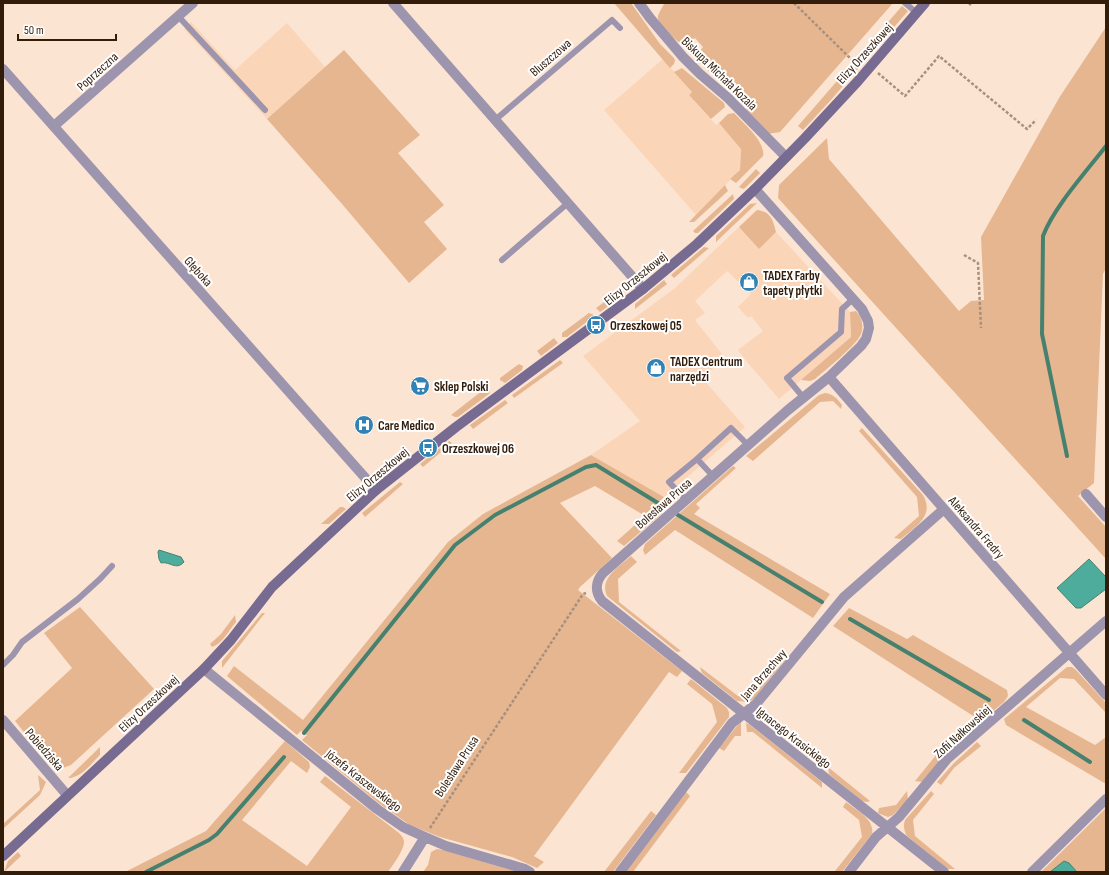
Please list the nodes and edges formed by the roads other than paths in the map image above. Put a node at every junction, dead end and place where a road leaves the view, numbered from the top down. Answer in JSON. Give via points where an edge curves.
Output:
{"nodes":[{"id":1,"x":193,"y":3,"type":"edge"},
{"id":2,"x":393,"y":3,"type":"edge"},
{"id":3,"x":639,"y":3,"type":"edge"},
{"id":4,"x":905,"y":3,"type":"edge"},
{"id":5,"x":926,"y":3,"type":"edge"},
{"id":6,"x":917,"y":13,"type":"junction"},
{"id":7,"x":178,"y":16,"type":"junction"},
{"id":8,"x":620,"y":28,"type":"dead end"},
{"id":9,"x":3,"y":69,"type":"edge"},
{"id":10,"x":265,"y":110,"type":"dead end"},
{"id":11,"x":495,"y":120,"type":"junction"},
{"id":12,"x":54,"y":126,"type":"junction"},
{"id":13,"x":786,"y":157,"type":"junction"},
{"id":14,"x":755,"y":189,"type":"junction"},
{"id":15,"x":568,"y":203,"type":"junction"},
{"id":16,"x":502,"y":260,"type":"dead end"},
{"id":17,"x":643,"y":289,"type":"junction"},
{"id":18,"x":854,"y":299,"type":"junction"},
{"id":19,"x":829,"y":377,"type":"junction"},
{"id":20,"x":803,"y":397,"type":"junction"},
{"id":21,"x":748,"y":445,"type":"junction"},
{"id":22,"x":697,"y":459,"type":"junction"},
{"id":23,"x":713,"y":476,"type":"junction"},
{"id":24,"x":376,"y":490,"type":"junction"},
{"id":25,"x":1086,"y":494,"type":"dead end"},
{"id":26,"x":686,"y":500,"type":"junction"},
{"id":27,"x":944,"y":509,"type":"junction"},
{"id":28,"x":1106,"y":517,"type":"edge"},
{"id":29,"x":112,"y":566,"type":"dead end"},
{"id":30,"x":597,"y":587,"type":"joint"},
{"id":31,"x":1106,"y":621,"type":"edge"},
{"id":32,"x":1070,"y":653,"type":"junction"},
{"id":33,"x":3,"y":664,"type":"edge"},
{"id":34,"x":204,"y":668,"type":"junction"},
{"id":35,"x":1106,"y":695,"type":"edge"},
{"id":36,"x":743,"y":714,"type":"junction"},
{"id":37,"x":3,"y":720,"type":"edge"},
{"id":38,"x":67,"y":795,"type":"junction"},
{"id":39,"x":1106,"y":799,"type":"edge"},
{"id":40,"x":888,"y":828,"type":"junction"},
{"id":41,"x":425,"y":837,"type":"junction"},
{"id":42,"x":3,"y":856,"type":"edge"},
{"id":43,"x":403,"y":872,"type":"edge"},
{"id":44,"x":530,"y":872,"type":"edge"},
{"id":45,"x":620,"y":872,"type":"edge"},
{"id":46,"x":848,"y":872,"type":"edge"},
{"id":47,"x":944,"y":872,"type":"edge"},
{"id":48,"x":1032,"y":872,"type":"edge"}],
"edges":[{"from":1,"to":7,"type":"street","name":"Poprzeczna"},
{"from":2,"to":11,"type":"street"},
{"from":3,"to":13,"type":"street","name":"Biskupa Michała Kozala","via":[[683,57]]},
{"from":4,"to":6,"type":"lane"},
{"from":5,"to":6,"type":"street","name":"Elizy Orzeszkowej"},
{"from":6,"to":13,"type":"street","name":"Elizy Orzeszkowej","via":[[858,81]]},
{"from":7,"to":10,"type":"lane"},
{"from":7,"to":12,"type":"street","name":"Poprzeczna"},
{"from":8,"to":11,"type":"lane","name":"Bluszczowa","via":[[612,20]]},
{"from":9,"to":12,"type":"street","name":"Głęboka"},
{"from":11,"to":15,"type":"street"},
{"from":12,"to":24,"type":"street","name":"Głęboka"},
{"from":13,"to":14,"type":"street","name":"Elizy Orzeszkowej"},
{"from":14,"to":17,"type":"street","name":"Elizy Orzeszkowej","via":[[697,244]]},
{"from":14,"to":18,"type":"street","name":"Bolesława Prusa"},
{"from":15,"to":16,"type":"lane"},
{"from":15,"to":17,"type":"street"},
{"from":17,"to":24,"type":"street","name":"Elizy Orzeszkowej","via":[[456,427]]},
{"from":18,"to":19,"type":"street","name":"Bolesława Prusa","via":[[866,315],[868,333],[861,346]]},
{"from":18,"to":20,"type":"lane","via":[[842,309],[840,332],[787,378]]},
{"from":19,"to":20,"type":"street","name":"Bolesława Prusa"},
{"from":19,"to":27,"type":"street","name":"Aleksandra Fredry"},
{"from":20,"to":21,"type":"street","name":"Bolesława Prusa"},
{"from":21,"to":22,"type":"lane","via":[[731,428]]},
{"from":21,"to":23,"type":"street","name":"Bolesława Prusa"},
{"from":22,"to":23,"type":"lane"},
{"from":22,"to":26,"type":"lane","via":[[669,482]]},
{"from":23,"to":26,"type":"street","name":"Bolesława Prusa"},
{"from":24,"to":34,"type":"street","name":"Elizy Orzeszkowej","via":[[272,587],[231,640]]},
{"from":25,"to":28,"type":"street"},
{"from":26,"to":30,"type":"street","name":"Bolesława Prusa","via":[[603,573],[598,578]]},
{"from":27,"to":32,"type":"street","name":"Aleksandra Fredry"},
{"from":27,"to":36,"type":"street","name":"Jana Brzechwy","via":[[844,597],[756,704]]},
{"from":29,"to":33,"type":"lane","via":[[78,599],[22,642]]},
{"from":30,"to":36,"type":"street","name":"Ignacego Krasickiego","via":[[602,601]]},
{"from":31,"to":32,"type":"street","name":"Zofii Nałkowskiej"},
{"from":32,"to":35,"type":"street","name":"Aleksandra Fredry"},
{"from":32,"to":40,"type":"street","name":"Zofii Nałkowskiej","via":[[947,759]]},
{"from":34,"to":38,"type":"street","name":"Elizy Orzeszkowej"},
{"from":34,"to":41,"type":"street","name":"Józefa Kraszewskiego","via":[[377,809],[403,827]]},
{"from":36,"to":40,"type":"street","name":"Ignacego Krasickiego"},
{"from":36,"to":45,"type":"street","name":"Jana Brzechwy","via":[[732,722]]},
{"from":37,"to":38,"type":"street","name":"Pobiedziska"},
{"from":38,"to":42,"type":"street","name":"Elizy Orzeszkowej"},
{"from":39,"to":48,"type":"street"},
{"from":40,"to":46,"type":"street","name":"Zofii Nałkowskiej","via":[[876,837]]},
{"from":40,"to":47,"type":"street","name":"Ignacego Krasickiego"},
{"from":41,"to":43,"type":"street"},
{"from":41,"to":44,"type":"street","name":"Józefa Kraszewskiego"}]}
